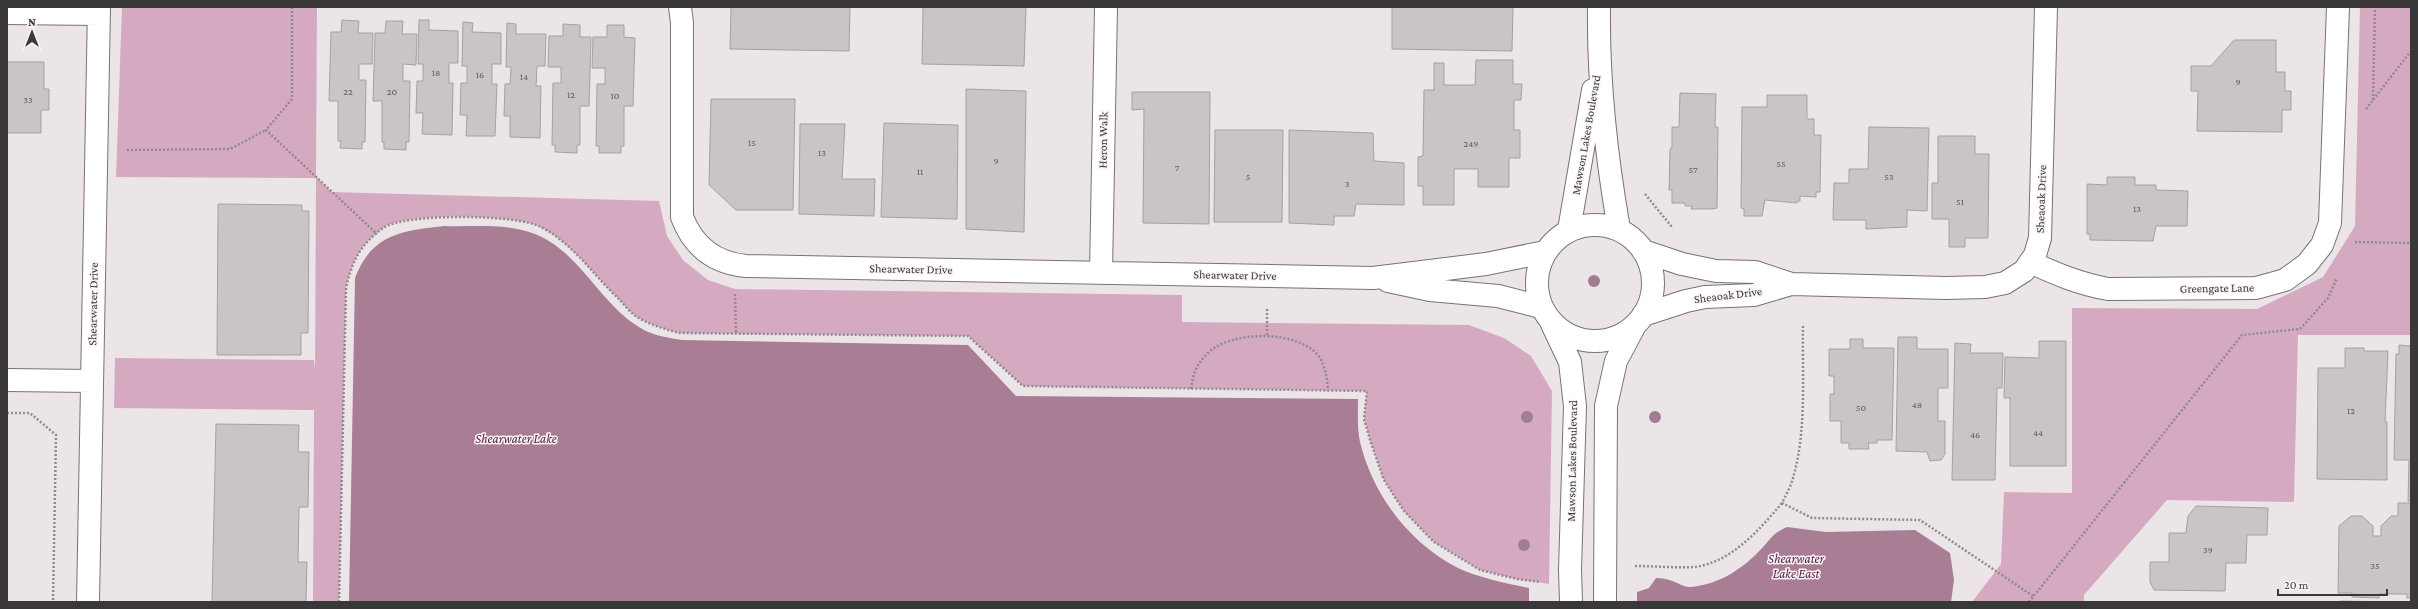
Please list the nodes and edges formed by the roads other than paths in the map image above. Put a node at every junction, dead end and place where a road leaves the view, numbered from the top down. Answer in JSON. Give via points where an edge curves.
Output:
{"nodes":[{"id":1,"x":680,"y":7,"type":"edge"},
{"id":2,"x":1106,"y":7,"type":"edge"},
{"id":3,"x":1599,"y":7,"type":"edge"},
{"id":4,"x":2046,"y":7,"type":"edge"},
{"id":5,"x":2338,"y":7,"type":"edge"},
{"id":6,"x":99,"y":10,"type":"edge"},
{"id":7,"x":7,"y":13,"type":"edge"},
{"id":8,"x":1598,"y":63,"type":"junction"},
{"id":9,"x":1619,"y":229,"type":"junction"},
{"id":10,"x":1569,"y":230,"type":"junction"},
{"id":11,"x":1643,"y":251,"type":"junction"},
{"id":12,"x":1545,"y":252,"type":"junction"},
{"id":13,"x":2030,"y":262,"type":"junction"},
{"id":14,"x":1100,"y":272,"type":"junction"},
{"id":15,"x":1373,"y":278,"type":"junction"},
{"id":16,"x":1791,"y":284,"type":"junction"},
{"id":17,"x":1546,"y":316,"type":"junction"},
{"id":18,"x":1638,"y":321,"type":"junction"},
{"id":19,"x":7,"y":380,"type":"edge"},
{"id":20,"x":92,"y":381,"type":"junction"},
{"id":21,"x":88,"y":602,"type":"edge"},
{"id":22,"x":1571,"y":602,"type":"edge"},
{"id":23,"x":1605,"y":602,"type":"edge"}],
"edges":[{"from":1,"to":14,"type":"street","name":"Shearwater Drive","via":[[682,217],[692,238],[708,254],[721,261],[746,266]]},
{"from":2,"to":14,"type":"street","name":"Heron Walk"},
{"from":3,"to":8,"type":"street","name":"Mawson Lakes Boulevard"},
{"from":4,"to":13,"type":"street","name":"Sheaoak Drive","via":[[2040,238]]},
{"from":5,"to":13,"type":"street","name":"Greengate Lane","via":[[2330,223],[2322,245],[2307,264],[2285,280],[2256,288],[2108,289],[2067,279]]},
{"from":6,"to":7,"type":"street"},
{"from":6,"to":20,"type":"street","name":"Shearwater Drive"},
{"from":8,"to":9,"type":"street","name":"Mawson Lakes Boulevard","via":[[1606,150]]},
{"from":8,"to":10,"type":"street","name":"Mawson Lakes Boulevard"},
{"from":9,"to":10,"type":"street","via":[[1606,225],[1587,225]]},
{"from":9,"to":11,"type":"street","via":[[1636,241]]},
{"from":10,"to":12,"type":"street","via":[[1553,241]]},
{"from":11,"to":16,"type":"street","name":"Sheaoak Drive","via":[[1682,264],[1716,271],[1756,272]]},
{"from":11,"to":18,"type":"street","via":[[1648,257],[1654,280],[1650,306]]},
{"from":12,"to":15,"type":"street","name":"Shearwater Drive","via":[[1486,264]]},
{"from":12,"to":17,"type":"street","via":[[1535,282]]},
{"from":13,"to":16,"type":"street","name":"Sheaoak Drive","via":[[2024,271],[2005,283],[1985,287]]},
{"from":14,"to":15,"type":"street","name":"Shearwater Drive"},
{"from":15,"to":17,"type":"street","name":"Shearwater Drive","via":[[1430,290],[1498,296]]},
{"from":16,"to":18,"type":"street","name":"Sheaoak Drive","via":[[1754,295],[1705,297],[1686,301]]},
{"from":17,"to":18,"type":"street","via":[[1572,338],[1592,342],[1615,339]]},
{"from":17,"to":22,"type":"street","name":"Mawson Lakes Boulevard","via":[[1570,362],[1575,406]]},
{"from":18,"to":23,"type":"street","via":[[1616,361],[1606,406]]},
{"from":19,"to":20,"type":"street"},
{"from":20,"to":21,"type":"street","name":"Shearwater Drive"}]}
